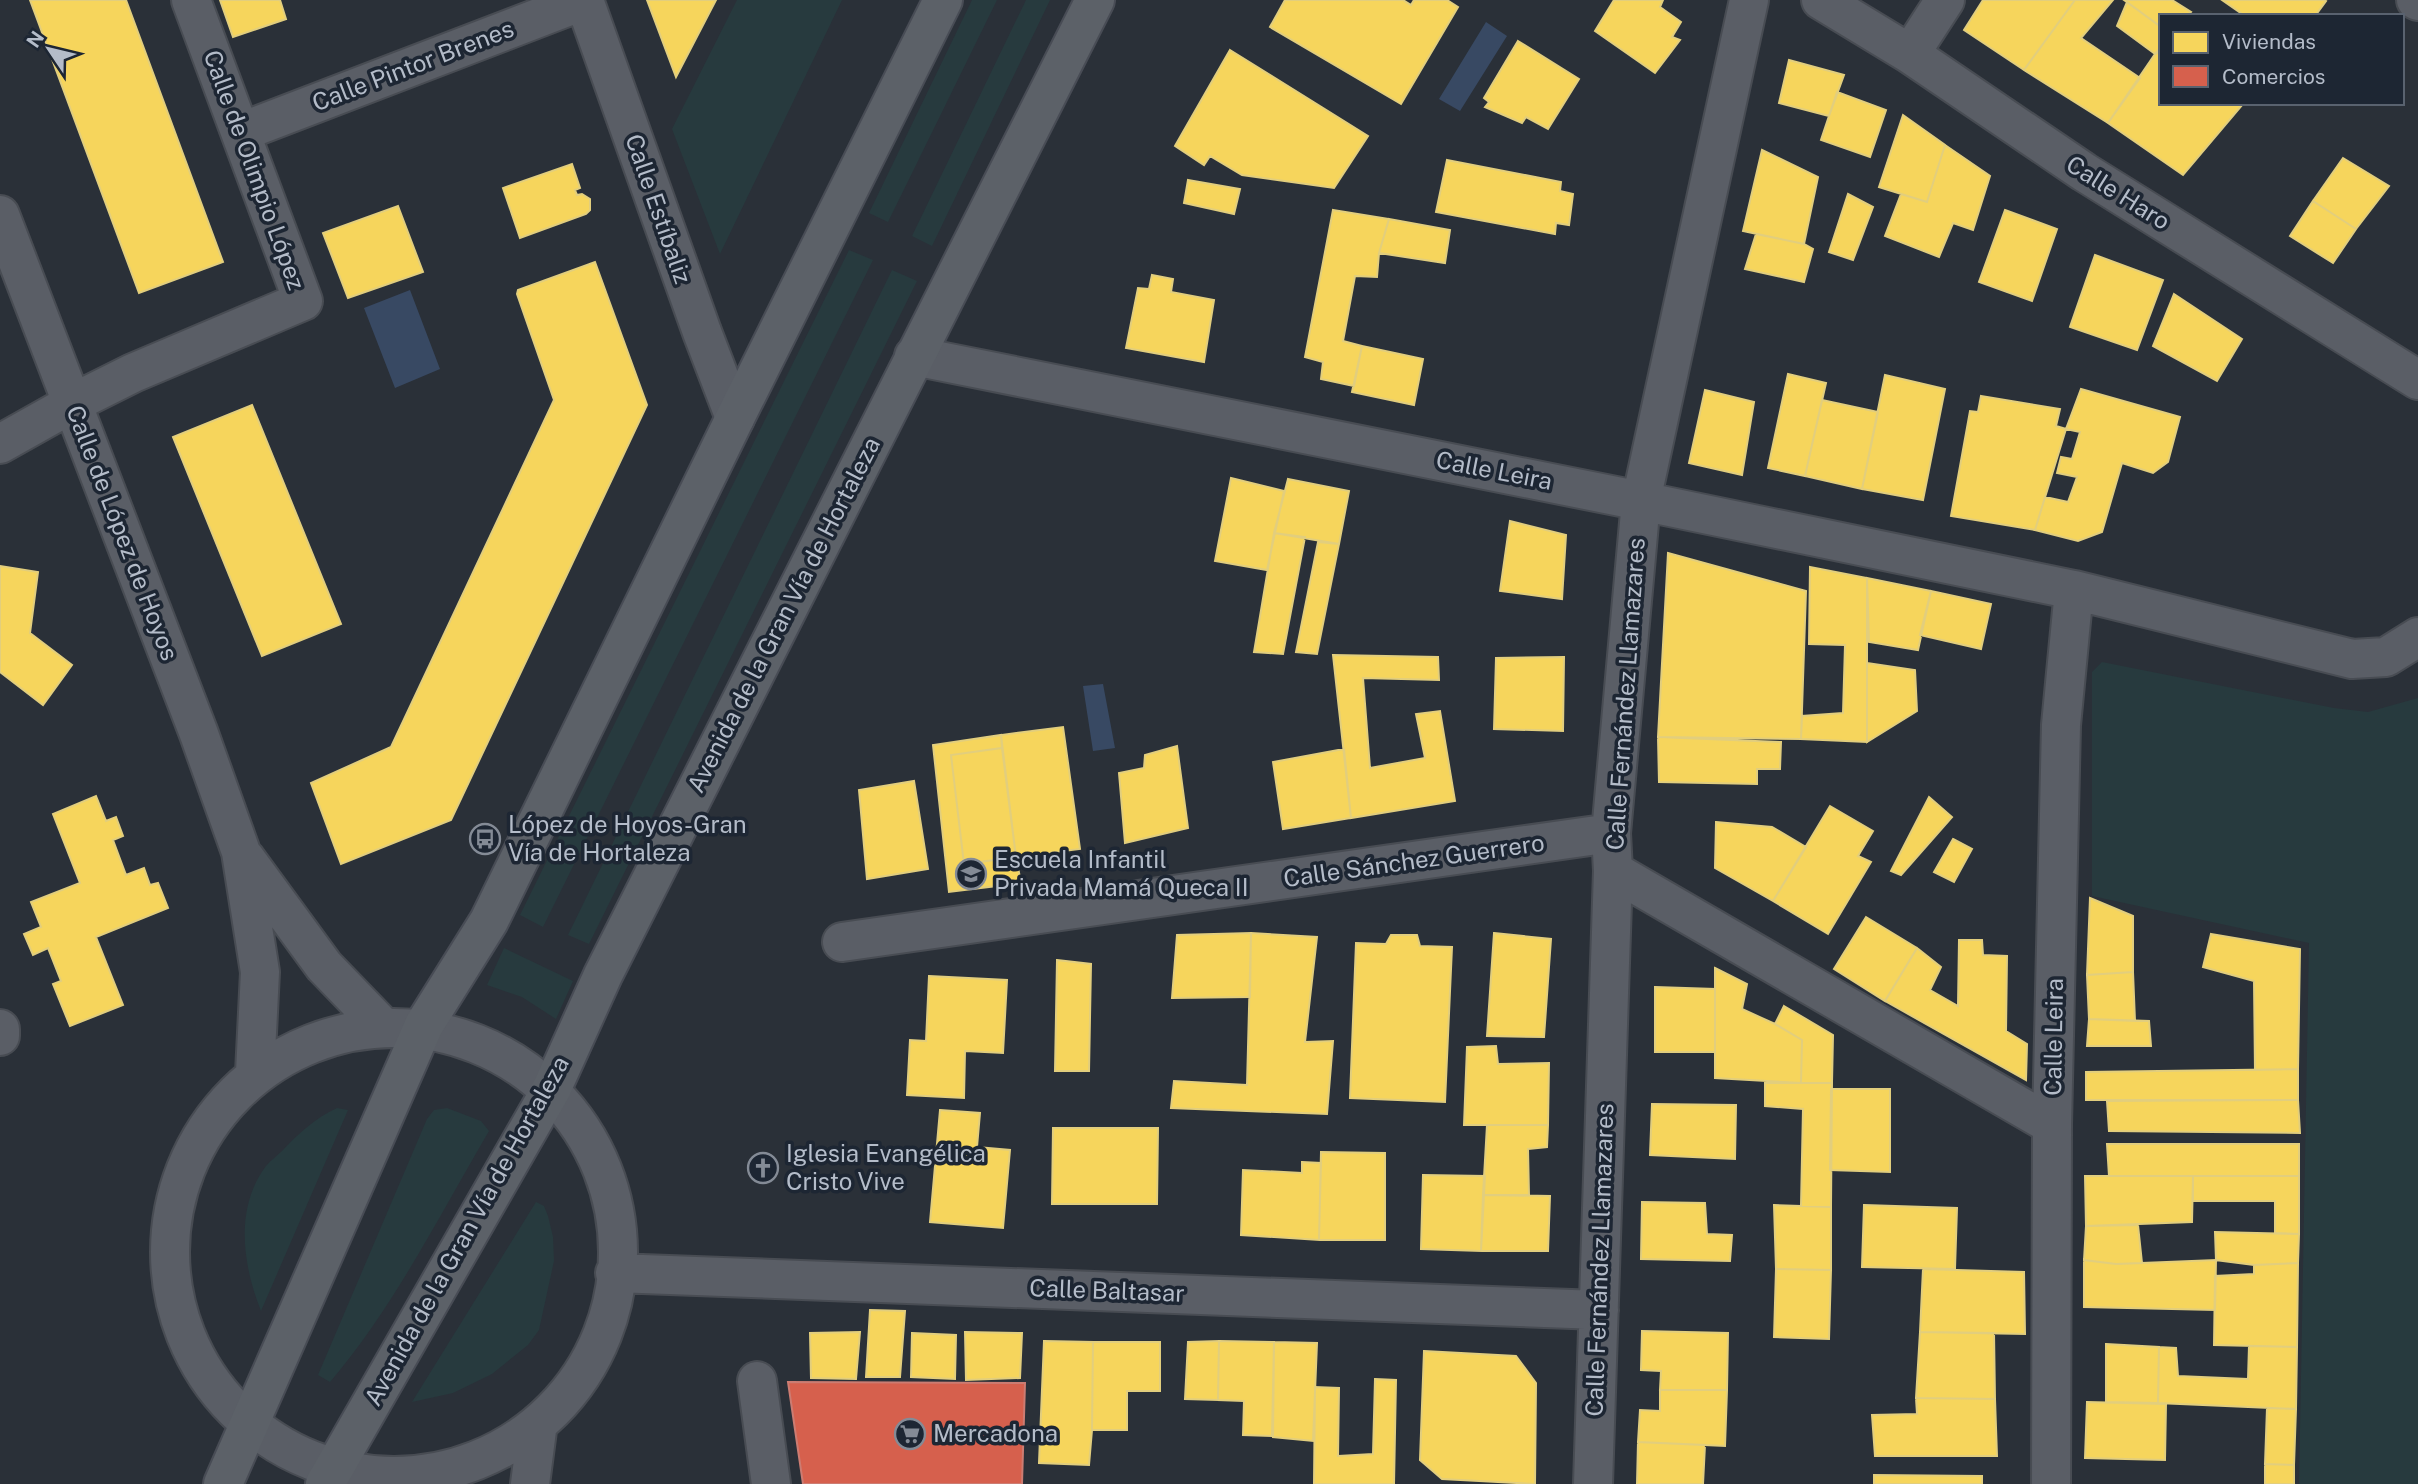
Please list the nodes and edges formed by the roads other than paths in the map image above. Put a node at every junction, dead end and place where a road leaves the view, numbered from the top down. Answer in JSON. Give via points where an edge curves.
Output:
{"nodes":[{"id":1,"x":191,"y":0,"type":"edge"},
{"id":2,"x":585,"y":0,"type":"edge"},
{"id":3,"x":943,"y":0,"type":"edge"},
{"id":4,"x":1095,"y":0,"type":"edge"},
{"id":5,"x":1749,"y":0,"type":"edge"},
{"id":6,"x":1821,"y":0,"type":"edge"},
{"id":7,"x":1945,"y":0,"type":"edge"},
{"id":8,"x":1910,"y":54,"type":"junction"},
{"id":9,"x":241,"y":132,"type":"junction"},
{"id":10,"x":0,"y":215,"type":"edge"},
{"id":11,"x":914,"y":356,"type":"junction"},
{"id":12,"x":2418,"y":380,"type":"edge"},
{"id":13,"x":73,"y":403,"type":"junction"},
{"id":14,"x":735,"y":418,"type":"junction"},
{"id":15,"x":0,"y":444,"type":"edge"},
{"id":16,"x":1641,"y":500,"type":"junction"},
{"id":17,"x":2074,"y":590,"type":"junction"},
{"id":18,"x":2418,"y":637,"type":"edge"},
{"id":19,"x":1611,"y":833,"type":"junction"},
{"id":20,"x":241,"y":852,"type":"junction"},
{"id":21,"x":1614,"y":871,"type":"junction"},
{"id":22,"x":842,"y":942,"type":"dead end"},
{"id":23,"x":380,"y":1024,"type":"junction"},
{"id":24,"x":424,"y":1026,"type":"junction"},
{"id":25,"x":255,"y":1073,"type":"junction"},
{"id":26,"x":552,"y":1088,"type":"junction"},
{"id":27,"x":2052,"y":1125,"type":"junction"},
{"id":28,"x":615,"y":1273,"type":"junction"},
{"id":29,"x":1599,"y":1310,"type":"junction"},
{"id":30,"x":757,"y":1381,"type":"dead end"},
{"id":31,"x":246,"y":1430,"type":"junction"},
{"id":32,"x":537,"y":1430,"type":"junction"},
{"id":33,"x":328,"y":1478,"type":"edge"},
{"id":34,"x":439,"y":1480,"type":"edge"},
{"id":35,"x":223,"y":1484,"type":"edge"},
{"id":36,"x":530,"y":1484,"type":"edge"},
{"id":37,"x":771,"y":1484,"type":"edge"},
{"id":38,"x":1592,"y":1484,"type":"edge"},
{"id":39,"x":2051,"y":1484,"type":"edge"}],
"edges":[{"from":1,"to":9,"type":"street","name":"Calle de Olimpio López"},
{"from":2,"to":9,"type":"street","name":"Calle Pintor Brenes"},
{"from":2,"to":14,"type":"street","name":"Calle Estíbaliz"},
{"from":3,"to":14,"type":"main road"},
{"from":4,"to":11,"type":"main road","name":"Avenida de la Gran Vía de Hortaleza"},
{"from":5,"to":16,"type":"street","name":"Calle Fernández Llamazares"},
{"from":6,"to":8,"type":"street","name":"Calle Haro"},
{"from":7,"to":8,"type":"street"},
{"from":8,"to":12,"type":"street","name":"Calle Haro","via":[[2084,173]]},
{"from":9,"to":13,"type":"street","name":"Calle de Olimpio López","via":[[303,302]]},
{"from":10,"to":13,"type":"street","name":"Calle de López de Hoyos"},
{"from":11,"to":16,"type":"street","name":"Calle Leira"},
{"from":11,"to":26,"type":"main road","name":"Avenida de la Gran Vía de Hortaleza","via":[[603,975]]},
{"from":13,"to":15,"type":"street"},
{"from":13,"to":20,"type":"street","name":"Calle de López de Hoyos"},
{"from":14,"to":24,"type":"main road","via":[[489,921]]},
{"from":16,"to":17,"type":"street","name":"Calle Leira"},
{"from":16,"to":19,"type":"street","name":"Calle Fernández Llamazares"},
{"from":17,"to":18,"type":"street","name":"Calle Leira","via":[[2351,659],[2386,657]]},
{"from":17,"to":27,"type":"street","name":"Calle Leira","via":[[2061,725]]},
{"from":19,"to":21,"type":"street","name":"Calle Fernández Llamazares"},
{"from":19,"to":22,"type":"street","name":"Calle Sánchez Guerrero"},
{"from":20,"to":23,"type":"street","name":"Calle de López de Hoyos","via":[[324,966]]},
{"from":20,"to":25,"type":"street","name":"Calle de López de Hoyos","via":[[260,972]]},
{"from":21,"to":27,"type":"street"},
{"from":21,"to":29,"type":"street","name":"Calle Fernández Llamazares"},
{"from":23,"to":24,"type":"street"},
{"from":23,"to":25,"type":"street","via":[[307,1042]]},
{"from":24,"to":26,"type":"street"},
{"from":24,"to":31,"type":"main road"},
{"from":25,"to":31,"type":"street","via":[[221,1106],[173,1204],[173,1300],[208,1382]]},
{"from":26,"to":28,"type":"street","via":[[583,1121],[619,1206]]},
{"from":26,"to":33,"type":"main road","name":"Avenida de la Gran Vía de Hortaleza"},
{"from":27,"to":39,"type":"street","name":"Calle Leira"},
{"from":28,"to":29,"type":"street","name":"Calle Baltasar"},
{"from":28,"to":32,"type":"street","via":[[610,1326]]},
{"from":29,"to":38,"type":"street","name":"Calle Fernández Llamazares"},
{"from":30,"to":37,"type":"street"},
{"from":31,"to":33,"type":"street"},
{"from":31,"to":35,"type":"main road"},
{"from":32,"to":34,"type":"street"},
{"from":32,"to":36,"type":"street"},
{"from":33,"to":34,"type":"street"}]}
